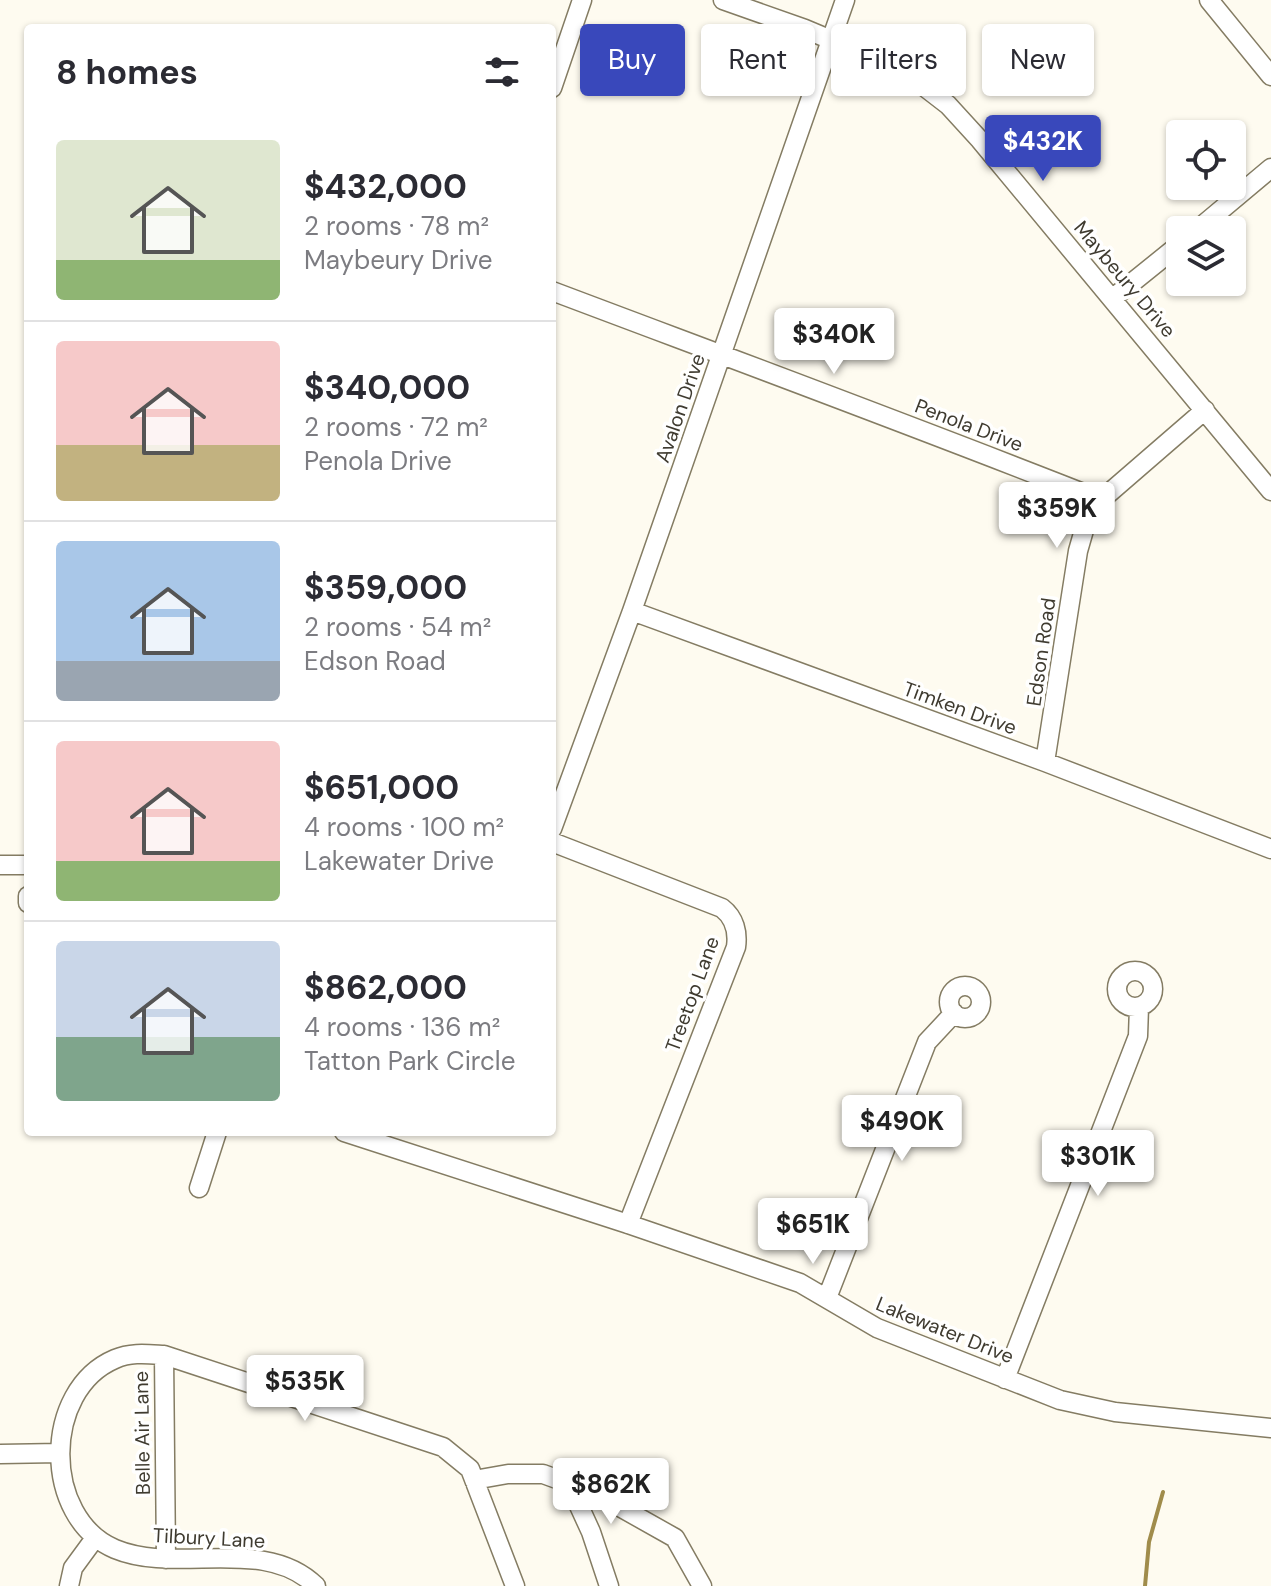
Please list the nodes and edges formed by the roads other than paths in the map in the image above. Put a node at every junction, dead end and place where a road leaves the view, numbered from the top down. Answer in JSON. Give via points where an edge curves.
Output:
{"nodes":[{"id":1,"x":582,"y":0,"type":"edge"},
{"id":2,"x":723,"y":0,"type":"edge"},
{"id":3,"x":845,"y":0,"type":"edge"},
{"id":4,"x":1209,"y":0,"type":"edge"},
{"id":5,"x":837,"y":24,"type":"edge"},
{"id":6,"x":831,"y":40,"type":"joint"},
{"id":7,"x":556,"y":76,"type":"edge"},
{"id":8,"x":1271,"y":76,"type":"edge"},
{"id":9,"x":936,"y":96,"type":"edge"},
{"id":10,"x":1271,"y":168,"type":"edge"},
{"id":11,"x":1214,"y":216,"type":"edge"},
{"id":12,"x":1166,"y":255,"type":"edge"},
{"id":13,"x":556,"y":292,"type":"edge"},
{"id":14,"x":1113,"y":298,"type":"junction"},
{"id":15,"x":722,"y":354,"type":"junction"},
{"id":16,"x":1205,"y":410,"type":"junction"},
{"id":17,"x":1271,"y":491,"type":"edge"},
{"id":18,"x":1101,"y":500,"type":"junction"},
{"id":19,"x":632,"y":611,"type":"junction"},
{"id":20,"x":1045,"y":762,"type":"junction"},
{"id":21,"x":556,"y":818,"type":"edge"},
{"id":22,"x":556,"y":844,"type":"edge"},
{"id":23,"x":1271,"y":849,"type":"edge"},
{"id":24,"x":0,"y":865,"type":"edge"},
{"id":25,"x":24,"y":865,"type":"edge"},
{"id":26,"x":1139,"y":1007,"type":"dead end"},
{"id":27,"x":954,"y":1013,"type":"dead end"},
{"id":28,"x":216,"y":1136,"type":"edge"},
{"id":29,"x":356,"y":1136,"type":"edge"},
{"id":30,"x":199,"y":1188,"type":"dead end"},
{"id":31,"x":628,"y":1224,"type":"junction"},
{"id":32,"x":827,"y":1298,"type":"junction"},
{"id":33,"x":164,"y":1355,"type":"junction"},
{"id":34,"x":1005,"y":1379,"type":"junction"},
{"id":35,"x":1271,"y":1428,"type":"edge"},
{"id":36,"x":60,"y":1453,"type":"junction"},
{"id":37,"x":0,"y":1454,"type":"edge"},
{"id":38,"x":474,"y":1480,"type":"junction"},
{"id":39,"x":569,"y":1484,"type":"junction"},
{"id":40,"x":95,"y":1538,"type":"junction"},
{"id":41,"x":166,"y":1559,"type":"junction"},
{"id":42,"x":69,"y":1586,"type":"edge"},
{"id":43,"x":316,"y":1586,"type":"edge"},
{"id":44,"x":515,"y":1586,"type":"edge"},
{"id":45,"x":609,"y":1586,"type":"edge"},
{"id":46,"x":702,"y":1586,"type":"edge"}],
"edges":[{"from":1,"to":7,"type":"street"},
{"from":2,"to":6,"type":"street","name":"Maybeury Drive"},
{"from":3,"to":5,"type":"street","name":"Avalon Drive"},
{"from":4,"to":8,"type":"street"},
{"from":6,"to":15,"type":"street","name":"Avalon Drive"},
{"from":9,"to":14,"type":"street","name":"Maybeury Drive"},
{"from":10,"to":11,"type":"street"},
{"from":12,"to":14,"type":"street"},
{"from":13,"to":15,"type":"street","name":"Penola Drive"},
{"from":14,"to":16,"type":"street","name":"Maybeury Drive"},
{"from":15,"to":18,"type":"street","name":"Penola Drive"},
{"from":15,"to":19,"type":"street","name":"Avalon Drive"},
{"from":16,"to":17,"type":"street","name":"Maybeury Drive"},
{"from":16,"to":18,"type":"street","name":"Edson Road"},
{"from":18,"to":20,"type":"street","name":"Edson Road","via":[[1086,523],[1078,551]]},
{"from":19,"to":20,"type":"street","name":"Timken Drive"},
{"from":19,"to":21,"type":"street","name":"Avalon Drive"},
{"from":20,"to":23,"type":"street","name":"Timken Drive"},
{"from":22,"to":31,"type":"street","name":"Treetop Lane","via":[[722,908],[732,918],[737,937]]},
{"from":24,"to":25,"type":"street"},
{"from":26,"to":34,"type":"street","via":[[1138,1036]]},
{"from":27,"to":32,"type":"street","via":[[927,1042]]},
{"from":28,"to":30,"type":"street"},
{"from":29,"to":31,"type":"street","name":"Lakewater Drive"},
{"from":31,"to":32,"type":"street","name":"Lakewater Drive","via":[[800,1283]]},
{"from":32,"to":34,"type":"street","name":"Lakewater Drive","via":[[877,1328]]},
{"from":33,"to":36,"type":"street","via":[[116,1358],[87,1379],[68,1410]]},
{"from":33,"to":38,"type":"street","via":[[443,1447],[470,1469]]},
{"from":33,"to":41,"type":"street","name":"Belle Air Lane"},
{"from":34,"to":35,"type":"street","name":"Lakewater Drive","via":[[1060,1400],[1115,1412]]},
{"from":36,"to":37,"type":"street"},
{"from":36,"to":40,"type":"street","via":[[73,1507]]},
{"from":38,"to":39,"type":"street","via":[[543,1474]]},
{"from":38,"to":44,"type":"street"},
{"from":39,"to":45,"type":"street"},
{"from":39,"to":46,"type":"street","via":[[675,1538]]},
{"from":40,"to":41,"type":"street","name":"Tilbury Lane","via":[[132,1554]]},
{"from":40,"to":42,"type":"street","via":[[73,1568]]},
{"from":41,"to":43,"type":"street","name":"Tilbury Lane","via":[[272,1563]]}]}
